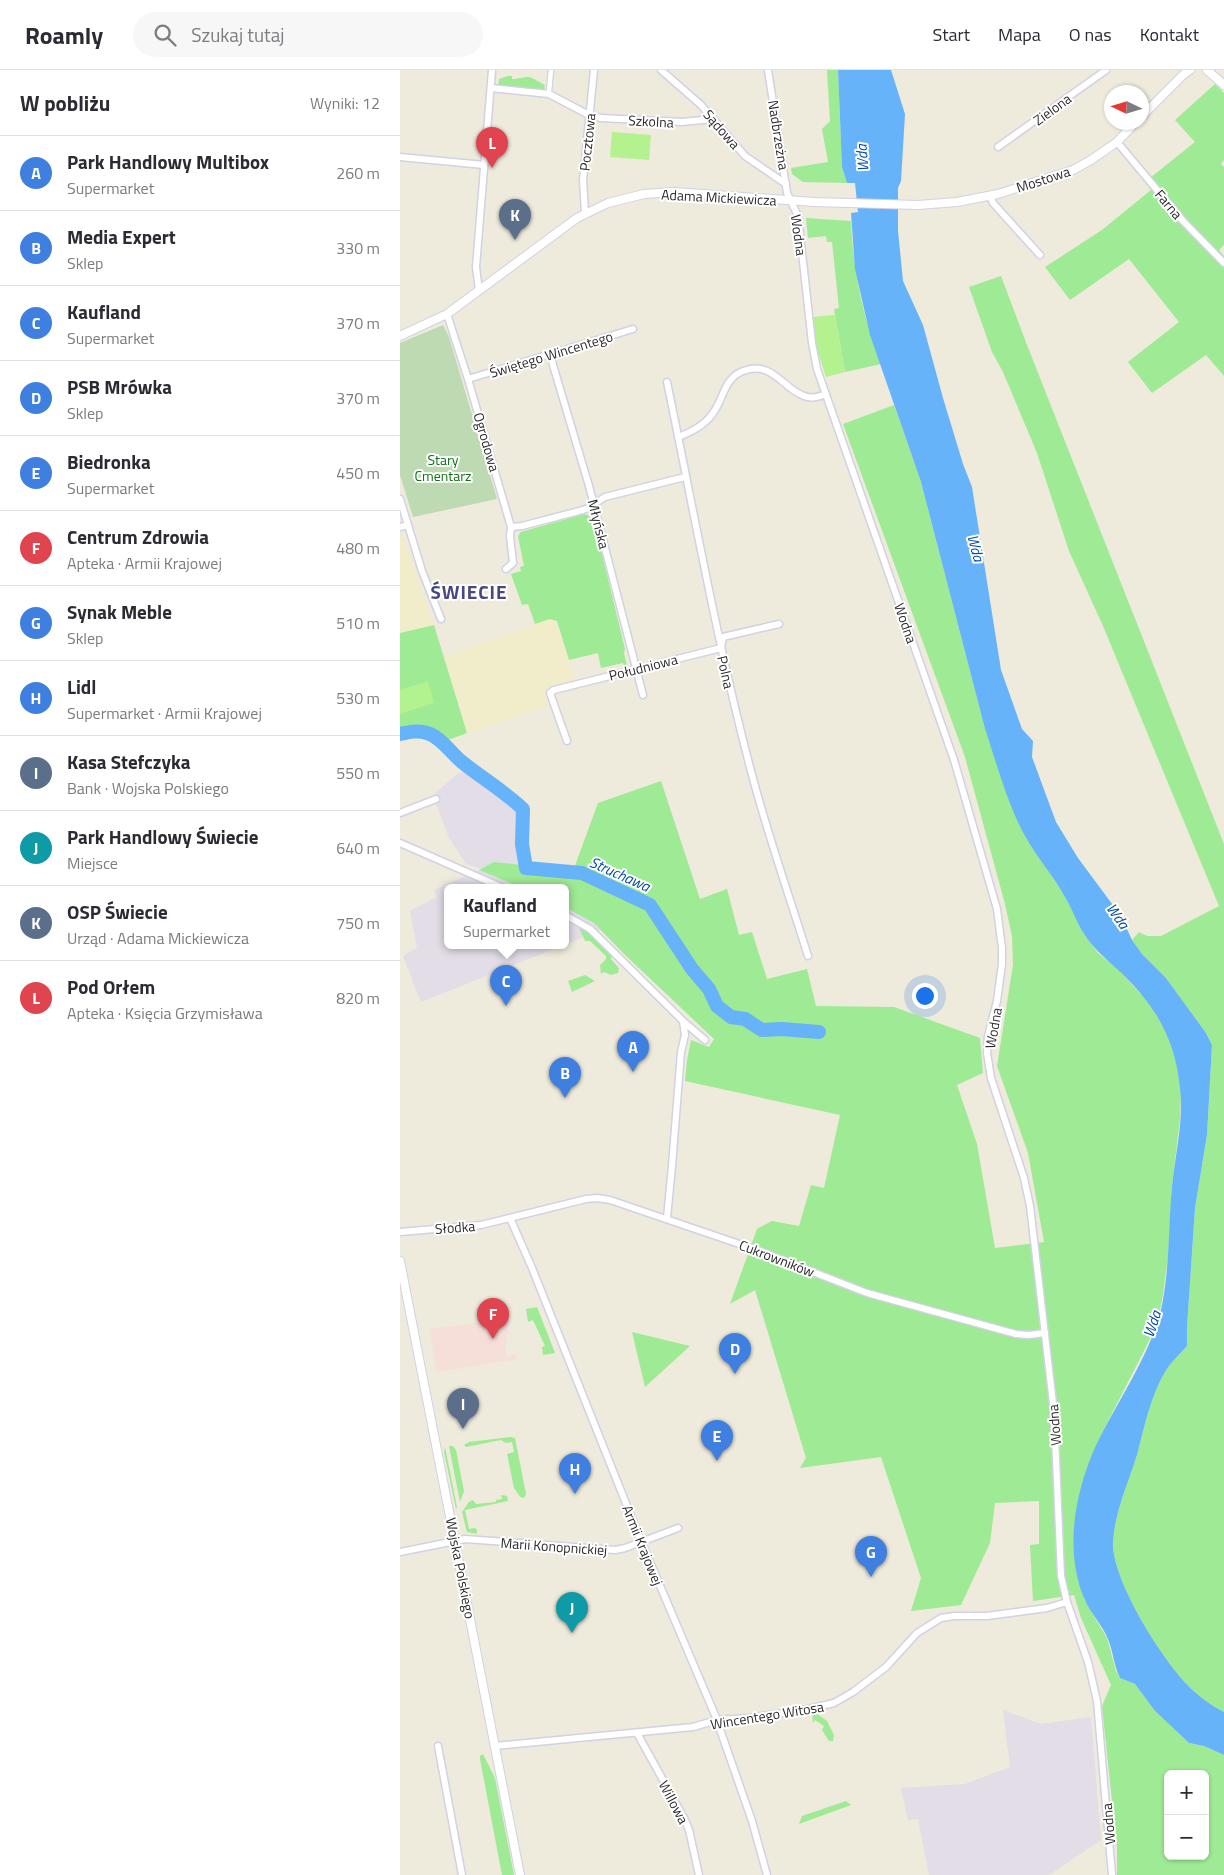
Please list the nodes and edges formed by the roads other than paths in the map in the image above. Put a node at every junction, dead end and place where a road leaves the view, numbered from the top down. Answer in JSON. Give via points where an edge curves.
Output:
{"nodes":[{"id":1,"x":492,"y":70,"type":"edge"},
{"id":2,"x":551,"y":70,"type":"edge"},
{"id":3,"x":594,"y":70,"type":"edge"},
{"id":4,"x":661,"y":70,"type":"edge"},
{"id":5,"x":768,"y":70,"type":"edge"},
{"id":6,"x":1106,"y":70,"type":"edge"},
{"id":7,"x":1190,"y":70,"type":"edge"},
{"id":8,"x":1207,"y":70,"type":"edge"},
{"id":9,"x":1224,"y":85,"type":"edge"},
{"id":10,"x":491,"y":88,"type":"junction"},
{"id":11,"x":549,"y":91,"type":"dead end"},
{"id":12,"x":1149,"y":109,"type":"edge"},
{"id":13,"x":589,"y":115,"type":"junction"},
{"id":14,"x":713,"y":119,"type":"junction"},
{"id":15,"x":1128,"y":130,"type":"edge"},
{"id":16,"x":1117,"y":142,"type":"junction"},
{"id":17,"x":998,"y":148,"type":"dead end"},
{"id":18,"x":400,"y":157,"type":"edge"},
{"id":19,"x":484,"y":165,"type":"junction"},
{"id":20,"x":786,"y":184,"type":"junction"},
{"id":21,"x":990,"y":196,"type":"junction"},
{"id":22,"x":790,"y":200,"type":"junction"},
{"id":23,"x":936,"y":204,"type":"joint"},
{"id":24,"x":585,"y":213,"type":"junction"},
{"id":25,"x":1040,"y":255,"type":"dead end"},
{"id":26,"x":1224,"y":263,"type":"edge"},
{"id":27,"x":479,"y":290,"type":"junction"},
{"id":28,"x":447,"y":314,"type":"junction"},
{"id":29,"x":633,"y":329,"type":"dead end"},
{"id":30,"x":400,"y":336,"type":"edge"},
{"id":31,"x":550,"y":355,"type":"junction"},
{"id":32,"x":468,"y":378,"type":"junction"},
{"id":33,"x":667,"y":382,"type":"dead end"},
{"id":34,"x":826,"y":394,"type":"junction"},
{"id":35,"x":678,"y":437,"type":"junction"},
{"id":36,"x":685,"y":477,"type":"junction"},
{"id":37,"x":400,"y":499,"type":"edge"},
{"id":38,"x":594,"y":505,"type":"junction"},
{"id":39,"x":408,"y":525,"type":"junction"},
{"id":40,"x":400,"y":527,"type":"edge"},
{"id":41,"x":511,"y":527,"type":"junction"},
{"id":42,"x":506,"y":569,"type":"dead end"},
{"id":43,"x":441,"y":619,"type":"dead end"},
{"id":44,"x":779,"y":624,"type":"dead end"},
{"id":45,"x":721,"y":648,"type":"junction"},
{"id":46,"x":635,"y":669,"type":"junction"},
{"id":47,"x":643,"y":695,"type":"dead end"},
{"id":48,"x":567,"y":741,"type":"dead end"},
{"id":49,"x":436,"y":799,"type":"dead end"},
{"id":50,"x":400,"y":813,"type":"edge"},
{"id":51,"x":400,"y":843,"type":"edge"},
{"id":52,"x":494,"y":884,"type":"edge"},
{"id":53,"x":569,"y":917,"type":"edge"},
{"id":54,"x":808,"y":956,"type":"dead end"},
{"id":55,"x":684,"y":1021,"type":"junction"},
{"id":56,"x":705,"y":1040,"type":"dead end"},
{"id":57,"x":510,"y":1218,"type":"junction"},
{"id":58,"x":666,"y":1218,"type":"junction"},
{"id":59,"x":400,"y":1232,"type":"edge"},
{"id":60,"x":400,"y":1261,"type":"edge"},
{"id":61,"x":1045,"y":1333,"type":"junction"},
{"id":62,"x":678,"y":1528,"type":"dead end"},
{"id":63,"x":455,"y":1541,"type":"junction"},
{"id":64,"x":641,"y":1541,"type":"junction"},
{"id":65,"x":400,"y":1552,"type":"edge"},
{"id":66,"x":1067,"y":1602,"type":"junction"},
{"id":67,"x":717,"y":1720,"type":"junction"},
{"id":68,"x":637,"y":1733,"type":"junction"},
{"id":69,"x":438,"y":1746,"type":"dead end"},
{"id":70,"x":494,"y":1746,"type":"junction"},
{"id":71,"x":462,"y":1875,"type":"edge"},
{"id":72,"x":520,"y":1875,"type":"edge"},
{"id":73,"x":699,"y":1875,"type":"edge"},
{"id":74,"x":767,"y":1875,"type":"edge"},
{"id":75,"x":1112,"y":1875,"type":"edge"}],
"edges":[{"from":1,"to":10,"type":"street"},
{"from":2,"to":11,"type":"street"},
{"from":3,"to":13,"type":"street","name":"Pocztowa"},
{"from":4,"to":14,"type":"street","name":"Sądowa"},
{"from":5,"to":20,"type":"street","name":"Nadbrzeżna"},
{"from":6,"to":17,"type":"street","name":"Zielona"},
{"from":7,"to":12,"type":"street"},
{"from":8,"to":9,"type":"street"},
{"from":10,"to":13,"type":"street","name":"Szkolna","via":[[549,94]]},
{"from":10,"to":19,"type":"street"},
{"from":13,"to":14,"type":"street","name":"Szkolna","via":[[662,122]]},
{"from":13,"to":24,"type":"street","name":"Pocztowa","via":[[583,180]]},
{"from":14,"to":20,"type":"street","name":"Sądowa","via":[[745,156]]},
{"from":15,"to":16,"type":"street","name":"Mostowa"},
{"from":16,"to":21,"type":"street","name":"Mostowa","via":[[1073,170]]},
{"from":16,"to":26,"type":"street","name":"Farna"},
{"from":18,"to":19,"type":"street"},
{"from":19,"to":27,"type":"street","via":[[476,267]]},
{"from":20,"to":22,"type":"street","name":"Nadbrzeżna"},
{"from":21,"to":23,"type":"street","name":"Mostowa"},
{"from":21,"to":25,"type":"street"},
{"from":22,"to":23,"type":"street","name":"Adama Mickiewicza"},
{"from":22,"to":24,"type":"street","name":"Adama Mickiewicza","via":[[691,192],[659,193],[627,197]]},
{"from":22,"to":34,"type":"street","name":"Wodna","via":[[798,216],[812,343]]},
{"from":24,"to":27,"type":"street","name":"Adama Mickiewicza"},
{"from":27,"to":28,"type":"street","name":"Adama Mickiewicza"},
{"from":28,"to":30,"type":"street","name":"Adama Mickiewicza"},
{"from":28,"to":32,"type":"street","name":"Ogrodowa"},
{"from":29,"to":31,"type":"street","name":"Świętego Wincentego"},
{"from":31,"to":32,"type":"street","name":"Świętego Wincentego"},
{"from":31,"to":38,"type":"street","name":"Młyńska"},
{"from":32,"to":41,"type":"street","name":"Ogrodowa"},
{"from":33,"to":35,"type":"street","name":"Polna"},
{"from":34,"to":35,"type":"street","via":[[804,396],[771,372],[743,371],[726,385],[714,412],[704,423]]},
{"from":34,"to":61,"type":"street","name":"Wodna","via":[[954,760],[997,909],[1002,964],[988,1036],[989,1067],[1027,1193]]},
{"from":35,"to":36,"type":"street","name":"Polna"},
{"from":36,"to":38,"type":"street","via":[[605,497]]},
{"from":36,"to":45,"type":"street","name":"Polna"},
{"from":37,"to":39,"type":"street"},
{"from":38,"to":41,"type":"street"},
{"from":38,"to":46,"type":"street","name":"Młyńska"},
{"from":39,"to":40,"type":"street"},
{"from":39,"to":43,"type":"street"},
{"from":41,"to":42,"type":"street","name":"Ogrodowa","via":[[513,563]]},
{"from":44,"to":45,"type":"street","name":"Południowa","via":[[724,637]]},
{"from":45,"to":46,"type":"street","name":"Południowa"},
{"from":45,"to":54,"type":"street","name":"Polna","via":[[755,785]]},
{"from":46,"to":47,"type":"street","name":"Młyńska"},
{"from":46,"to":48,"type":"street","name":"Południowa","via":[[550,693]]},
{"from":49,"to":50,"type":"street"},
{"from":51,"to":52,"type":"street"},
{"from":53,"to":55,"type":"street","via":[[590,929]]},
{"from":55,"to":56,"type":"street"},
{"from":55,"to":58,"type":"street"},
{"from":57,"to":58,"type":"street","name":"Cukrowników","via":[[596,1198]]},
{"from":57,"to":59,"type":"street","name":"Słodka","via":[[481,1225]]},
{"from":57,"to":64,"type":"street","name":"Armii Krajowej"},
{"from":58,"to":61,"type":"street","name":"Cukrowników","via":[[754,1248],[878,1297],[1016,1334]]},
{"from":60,"to":63,"type":"street","name":"Wojska Polskiego"},
{"from":61,"to":66,"type":"street","name":"Wodna","via":[[1056,1442],[1060,1568]]},
{"from":62,"to":64,"type":"street","name":"Marii Konopnickiej"},
{"from":63,"to":64,"type":"street","name":"Marii Konopnickiej","via":[[464,1539],[605,1550],[626,1548]]},
{"from":63,"to":65,"type":"street","name":"Marii Konopnickiej"},
{"from":63,"to":70,"type":"street","name":"Wojska Polskiego"},
{"from":64,"to":67,"type":"street","name":"Armii Krajowej"},
{"from":66,"to":67,"type":"street","name":"Wincentego Witosa","via":[[988,1616],[941,1618],[917,1633],[879,1672],[834,1703],[804,1710]]},
{"from":66,"to":75,"type":"street","name":"Wodna","via":[[1086,1654],[1097,1701]]},
{"from":67,"to":68,"type":"street","name":"Wincentego Witosa","via":[[693,1727]]},
{"from":67,"to":74,"type":"street","name":"Armii Krajowej"},
{"from":68,"to":70,"type":"street","name":"Wincentego Witosa"},
{"from":68,"to":73,"type":"street","name":"Willowa","via":[[686,1824]]},
{"from":69,"to":71,"type":"street"},
{"from":70,"to":72,"type":"street","name":"Wojska Polskiego"}]}
